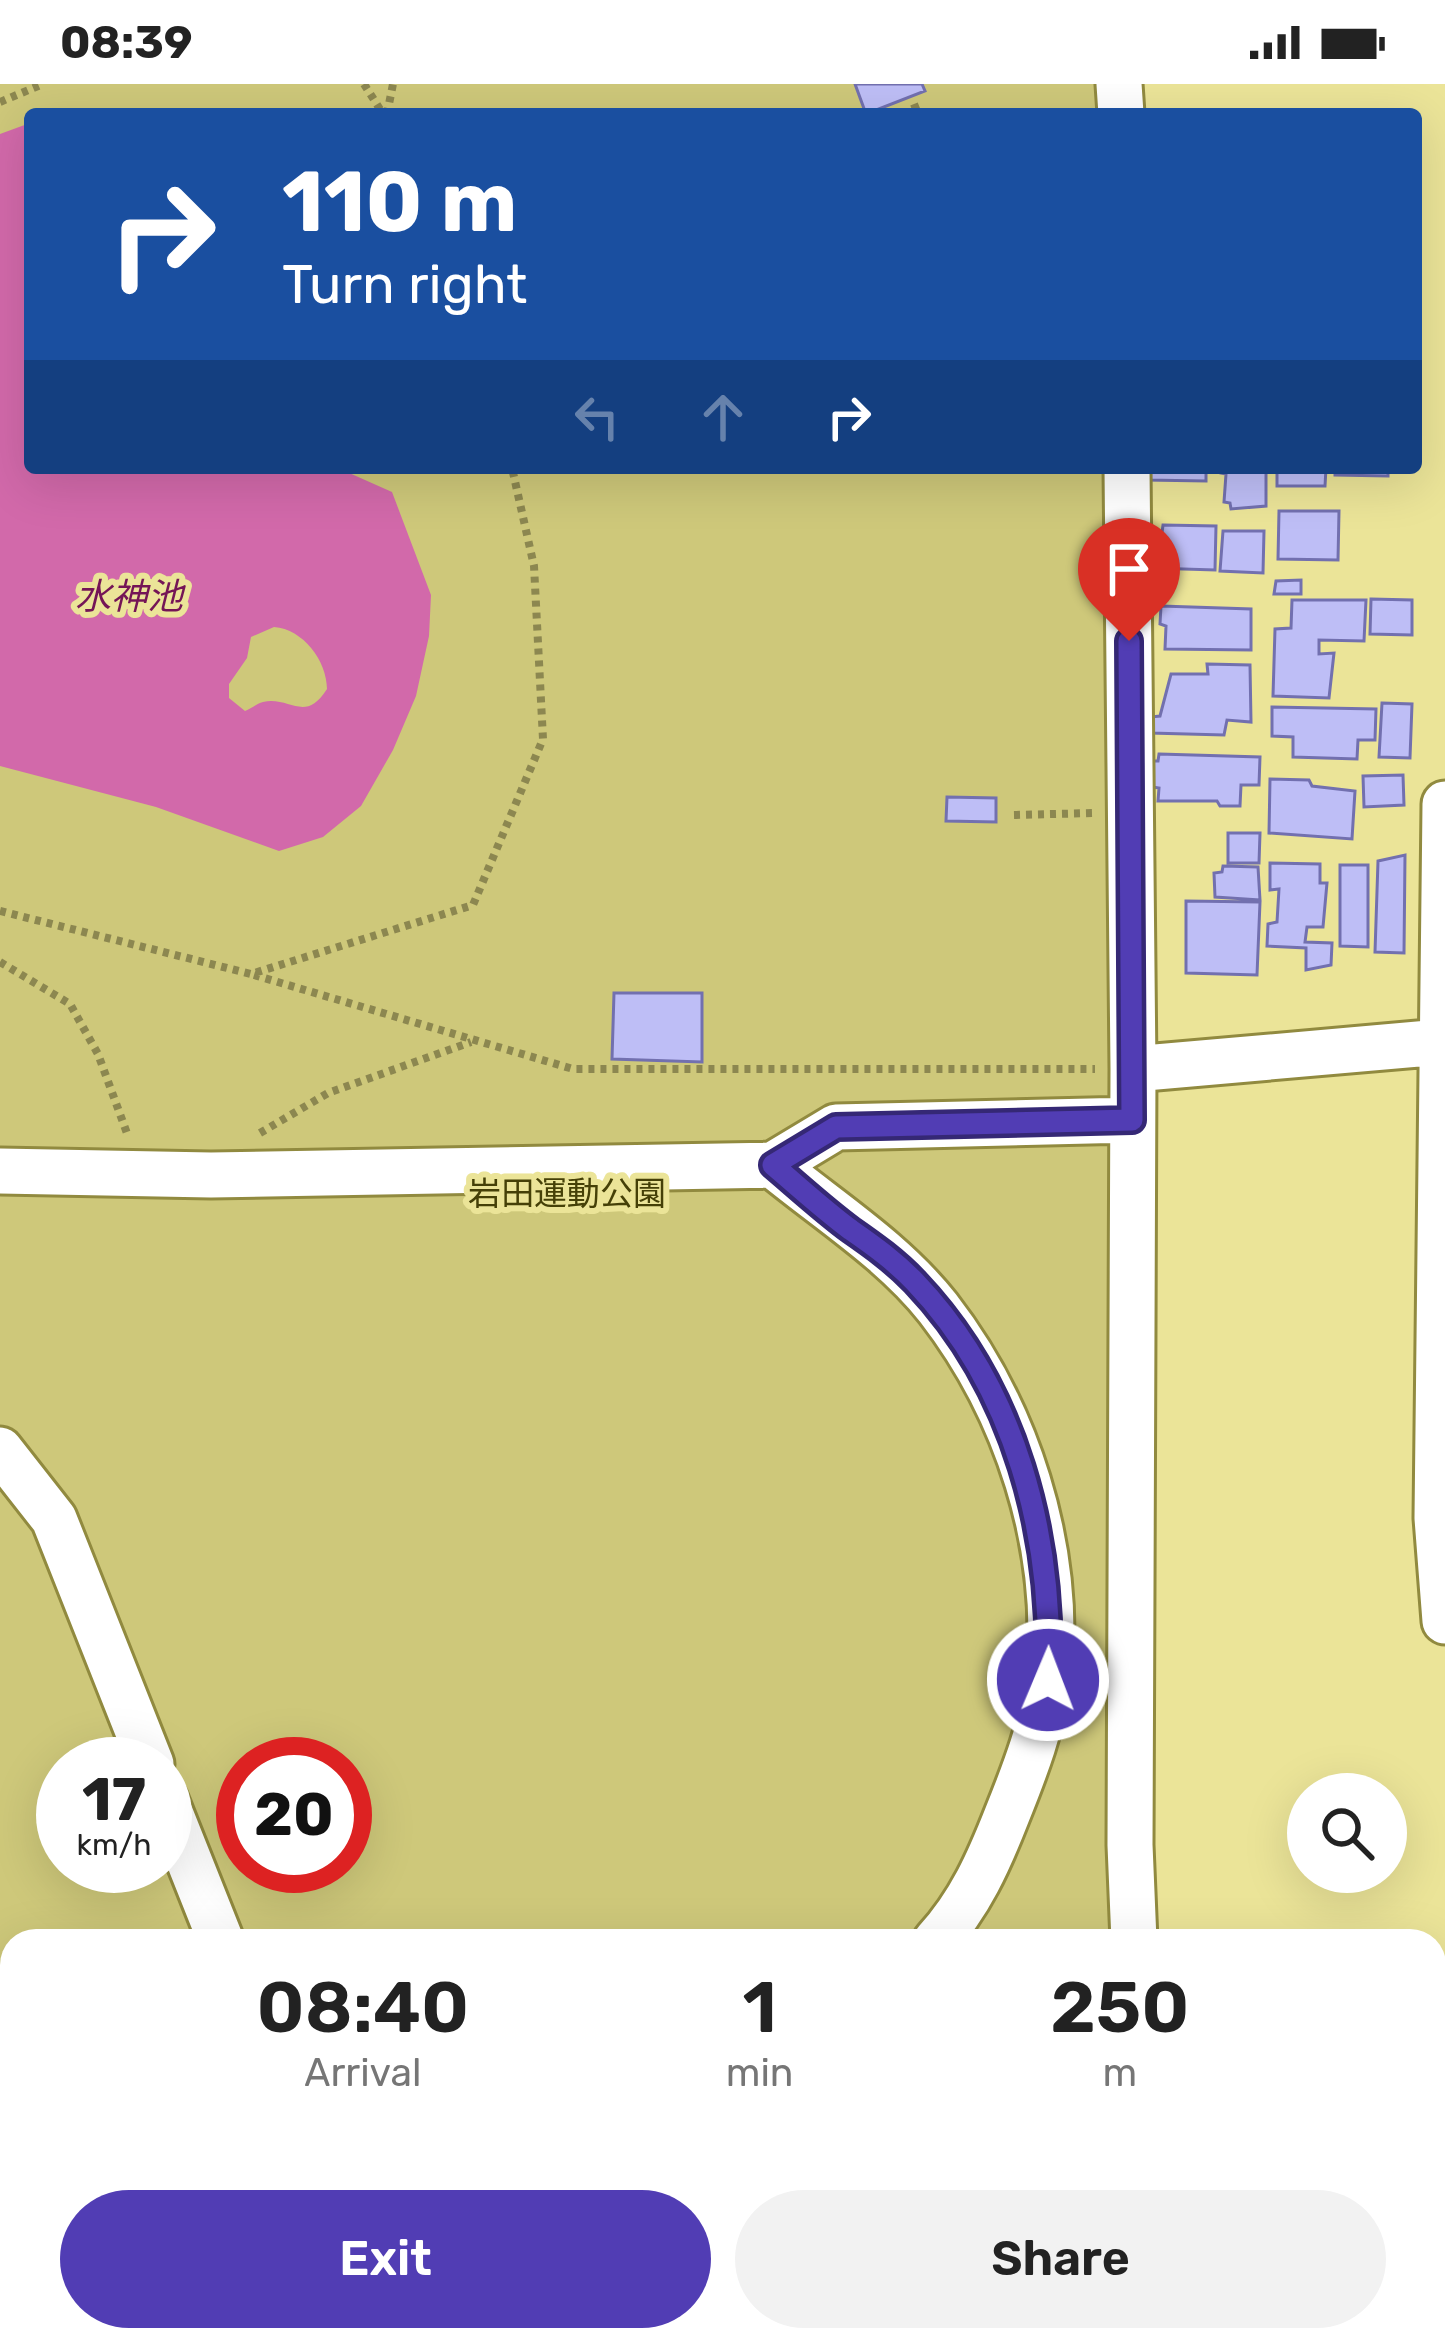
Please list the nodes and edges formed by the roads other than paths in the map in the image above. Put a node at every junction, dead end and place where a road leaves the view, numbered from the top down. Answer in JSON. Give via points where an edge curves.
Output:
{"nodes":[{"id":1,"x":1127,"y":474,"type":"edge"},
{"id":2,"x":1445,"y":804,"type":"edge"},
{"id":3,"x":1442,"y":1020,"type":"edge"},
{"id":4,"x":1132,"y":1069,"type":"junction"},
{"id":5,"x":1132,"y":1120,"type":"junction"},
{"id":6,"x":773,"y":1165,"type":"junction"},
{"id":7,"x":0,"y":1171,"type":"edge"},
{"id":8,"x":1442,"y":1427,"type":"edge"},
{"id":9,"x":0,"y":1450,"type":"edge"},
{"id":10,"x":1445,"y":1621,"type":"edge"},
{"id":11,"x":140,"y":1737,"type":"edge"},
{"id":12,"x":192,"y":1869,"type":"edge"},
{"id":13,"x":215,"y":1929,"type":"edge"},
{"id":14,"x":944,"y":1929,"type":"edge"},
{"id":15,"x":1133,"y":1929,"type":"edge"}],
"edges":[{"from":1,"to":4,"type":"street"},
{"from":2,"to":3,"type":"street"},
{"from":3,"to":4,"type":"street"},
{"from":3,"to":8,"type":"street"},
{"from":4,"to":5,"type":"street"},
{"from":5,"to":6,"type":"street","via":[[836,1127]]},
{"from":5,"to":15,"type":"street"},
{"from":6,"to":7,"type":"street"},
{"from":6,"to":14,"type":"street","via":[[888,1256],[959,1337],[1015,1444],[1043,1547],[1050,1635],[1035,1731],[981,1877]]},
{"from":8,"to":10,"type":"street","via":[[1436,1518]]},
{"from":9,"to":11,"type":"street","via":[[54,1519]]},
{"from":12,"to":13,"type":"street"}]}
